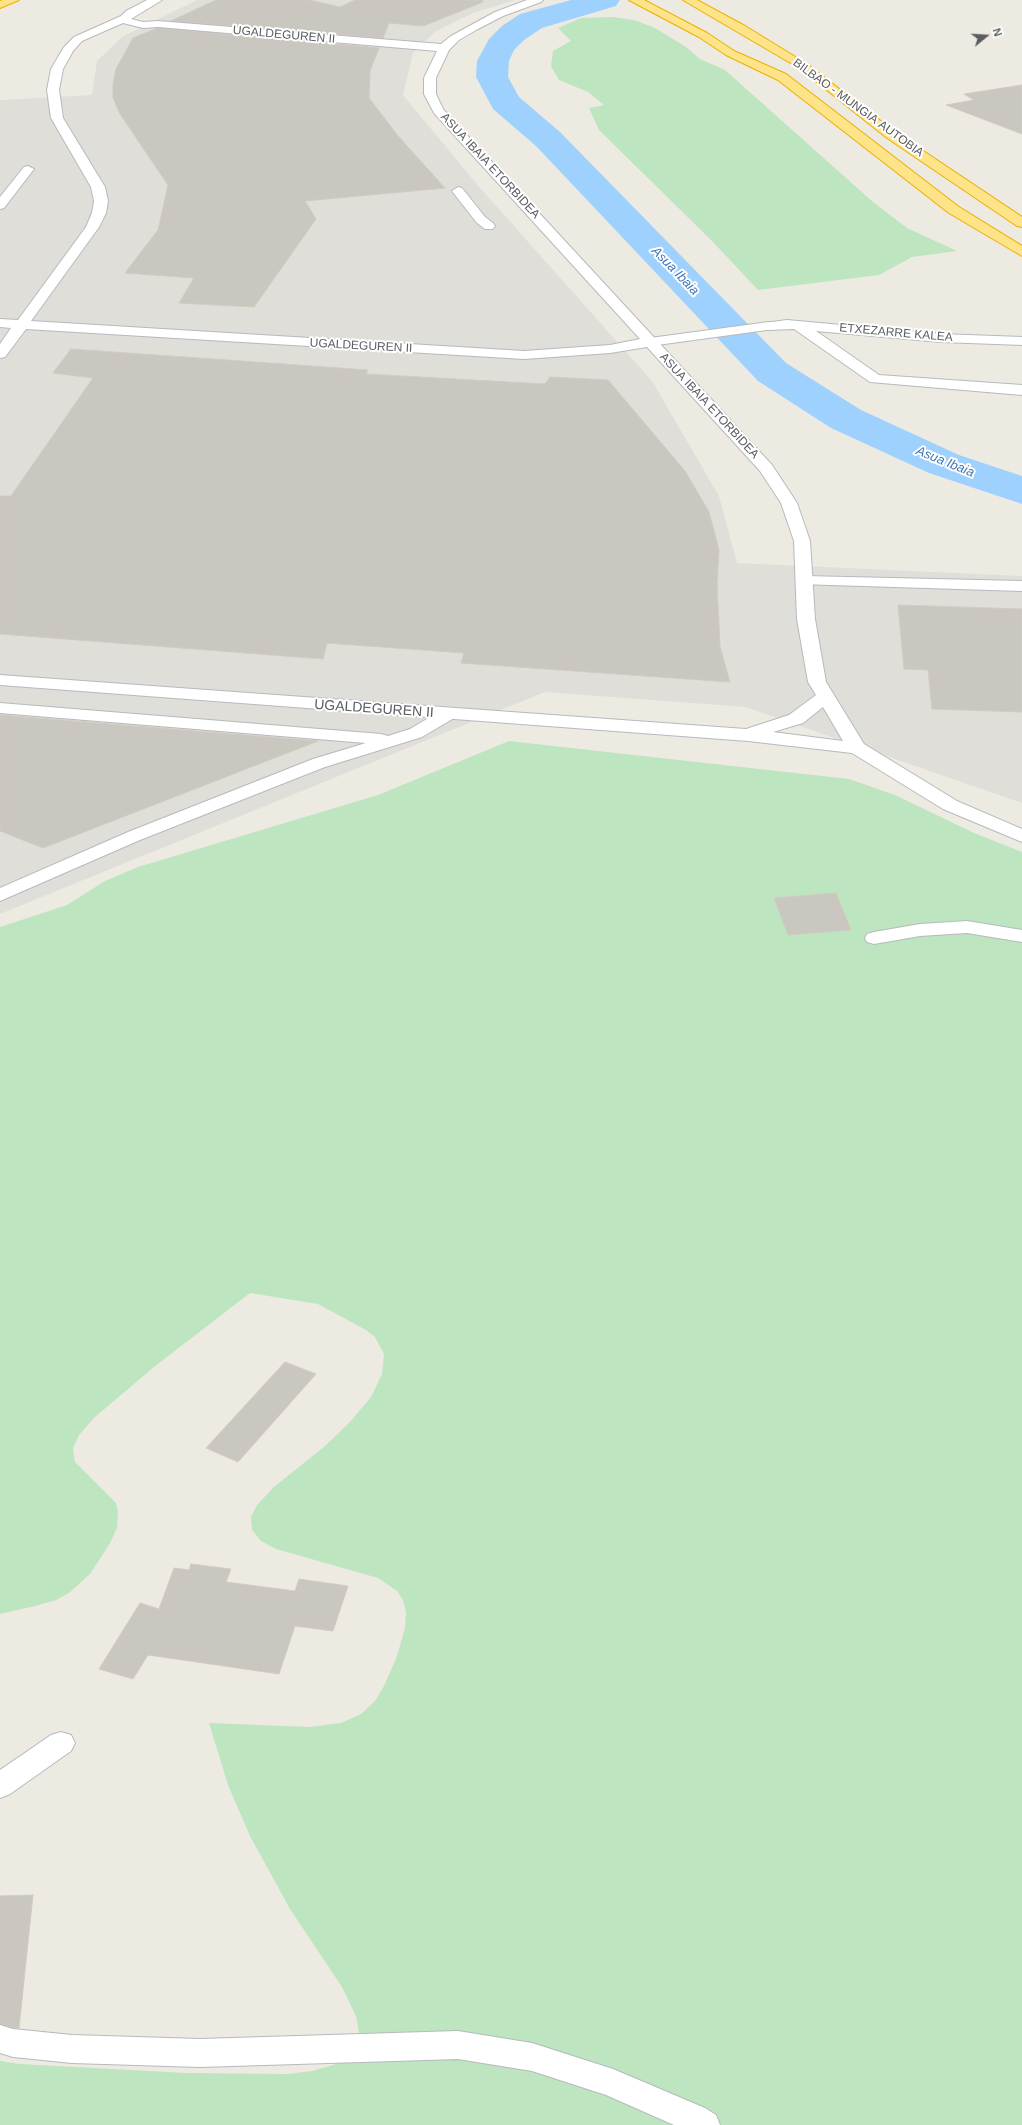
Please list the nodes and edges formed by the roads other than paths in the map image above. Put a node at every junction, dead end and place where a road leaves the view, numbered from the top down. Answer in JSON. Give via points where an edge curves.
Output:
{"nodes":[{"id":1,"x":13,"y":0,"type":"edge"},
{"id":2,"x":156,"y":0,"type":"edge"},
{"id":3,"x":537,"y":0,"type":"edge"},
{"id":4,"x":635,"y":0,"type":"edge"},
{"id":5,"x":692,"y":2,"type":"edge"},
{"id":6,"x":0,"y":6,"type":"edge"},
{"id":7,"x":657,"y":6,"type":"edge"},
{"id":8,"x":142,"y":7,"type":"junction"},
{"id":9,"x":125,"y":18,"type":"junction"},
{"id":10,"x":143,"y":24,"type":"junction"},
{"id":11,"x":158,"y":24,"type":"junction"},
{"id":12,"x":96,"y":31,"type":"junction"},
{"id":13,"x":444,"y":48,"type":"junction"},
{"id":14,"x":782,"y":77,"type":"junction"},
{"id":15,"x":917,"y":139,"type":"dead end"},
{"id":16,"x":28,"y":169,"type":"dead end"},
{"id":17,"x":966,"y":184,"type":"junction"},
{"id":18,"x":458,"y":190,"type":"dead end"},
{"id":19,"x":0,"y":205,"type":"edge"},
{"id":20,"x":1022,"y":223,"type":"edge"},
{"id":21,"x":489,"y":226,"type":"dead end"},
{"id":22,"x":1022,"y":252,"type":"edge"},
{"id":23,"x":1,"y":323,"type":"edge"},
{"id":24,"x":22,"y":325,"type":"junction"},
{"id":25,"x":798,"y":325,"type":"junction"},
{"id":26,"x":769,"y":326,"type":"joint"},
{"id":27,"x":650,"y":342,"type":"junction"},
{"id":28,"x":1022,"y":342,"type":"edge"},
{"id":29,"x":0,"y":354,"type":"edge"},
{"id":30,"x":1022,"y":390,"type":"edge"},
{"id":31,"x":804,"y":581,"type":"junction"},
{"id":32,"x":1022,"y":586,"type":"edge"},
{"id":33,"x":0,"y":680,"type":"edge"},
{"id":34,"x":824,"y":697,"type":"junction"},
{"id":35,"x":0,"y":708,"type":"edge"},
{"id":36,"x":448,"y":714,"type":"junction"},
{"id":37,"x":748,"y":735,"type":"junction"},
{"id":38,"x":391,"y":739,"type":"junction"},
{"id":39,"x":857,"y":748,"type":"junction"},
{"id":40,"x":1022,"y":836,"type":"edge"},
{"id":41,"x":0,"y":895,"type":"edge"},
{"id":42,"x":1022,"y":936,"type":"edge"},
{"id":43,"x":874,"y":938,"type":"dead end"},
{"id":44,"x":61,"y":1743,"type":"dead end"},
{"id":45,"x":0,"y":1786,"type":"edge"},
{"id":46,"x":0,"y":2039,"type":"edge"},
{"id":47,"x":694,"y":2123,"type":"edge"}],
"edges":[{"from":1,"to":6,"type":"highway"},
{"from":2,"to":8,"type":"street"},
{"from":3,"to":13,"type":"street","name":"ASUA IBAIA ETORBIDEA","via":[[499,14],[455,38]]},
{"from":4,"to":7,"type":"highway"},
{"from":5,"to":17,"type":"highway","name":"BILBAO - MUNGIA AUTOBIA","via":[[803,66],[891,135]]},
{"from":7,"to":14,"type":"highway","via":[[730,53]]},
{"from":7,"to":14,"type":"highway","name":"BILBAO - MUNGIA AUTOBIA","via":[[672,8],[743,48]]},
{"from":8,"to":9,"type":"street"},
{"from":8,"to":11,"type":"street","via":[[144,16]]},
{"from":9,"to":10,"type":"street","name":"UGALDEGUREN II"},
{"from":9,"to":12,"type":"street"},
{"from":10,"to":11,"type":"street","name":"UGALDEGUREN II"},
{"from":10,"to":12,"type":"street"},
{"from":11,"to":13,"type":"street","name":"UGALDEGUREN II"},
{"from":12,"to":24,"type":"street","via":[[78,39],[68,49],[57,69],[53,90],[57,118],[98,187],[100,213]]},
{"from":13,"to":27,"type":"street","name":"ASUA IBAIA ETORBIDEA","via":[[430,78],[430,94],[438,110]]},
{"from":14,"to":22,"type":"highway","name":"BILBAO - MUNGIA AUTOBIA","via":[[954,210]]},
{"from":15,"to":17,"type":"highway"},
{"from":16,"to":19,"type":"lane"},
{"from":17,"to":20,"type":"highway","name":"BILBAO - MUNGIA AUTOBIA"},
{"from":18,"to":21,"type":"lane","via":[[481,220]]},
{"from":23,"to":24,"type":"street","name":"UGALDEGUREN II"},
{"from":24,"to":27,"type":"street","name":"UGALDEGUREN II","via":[[524,355],[610,349]]},
{"from":24,"to":29,"type":"street"},
{"from":25,"to":26,"type":"street","name":"ETXEZARRE KALEA"},
{"from":25,"to":28,"type":"street","name":"ETXEZARRE KALEA","via":[[941,338]]},
{"from":25,"to":30,"type":"street","via":[[875,378]]},
{"from":26,"to":27,"type":"lane","name":"UGALDEGUREN II"},
{"from":27,"to":31,"type":"street","name":"ASUA IBAIA ETORBIDEA","via":[[766,468],[785,497],[802,541]]},
{"from":31,"to":32,"type":"lane"},
{"from":31,"to":34,"type":"street","name":"ASUA IBAIA ETORBIDEA","via":[[806,620],[816,682]]},
{"from":33,"to":36,"type":"street","name":"UGALDEGUREN II"},
{"from":34,"to":37,"type":"street","name":"UGALDEGUREN II","via":[[796,719]]},
{"from":34,"to":39,"type":"street","name":"ASUA IBAIA ETORBIDEA"},
{"from":35,"to":38,"type":"lane"},
{"from":36,"to":37,"type":"street","name":"UGALDEGUREN II"},
{"from":36,"to":38,"type":"lane","via":[[416,733]]},
{"from":37,"to":39,"type":"street","name":"UGALDEGUREN II"},
{"from":38,"to":41,"type":"lane","via":[[319,763],[149,830]]},
{"from":39,"to":40,"type":"street","name":"ASUA IBAIA ETORBIDEA","via":[[950,805]]},
{"from":42,"to":43,"type":"lane","via":[[967,927],[920,930]]},
{"from":44,"to":45,"type":"street"},
{"from":46,"to":47,"type":"street","via":[[13,2043],[72,2049],[200,2053],[458,2045],[532,2057],[614,2083]]}]}
